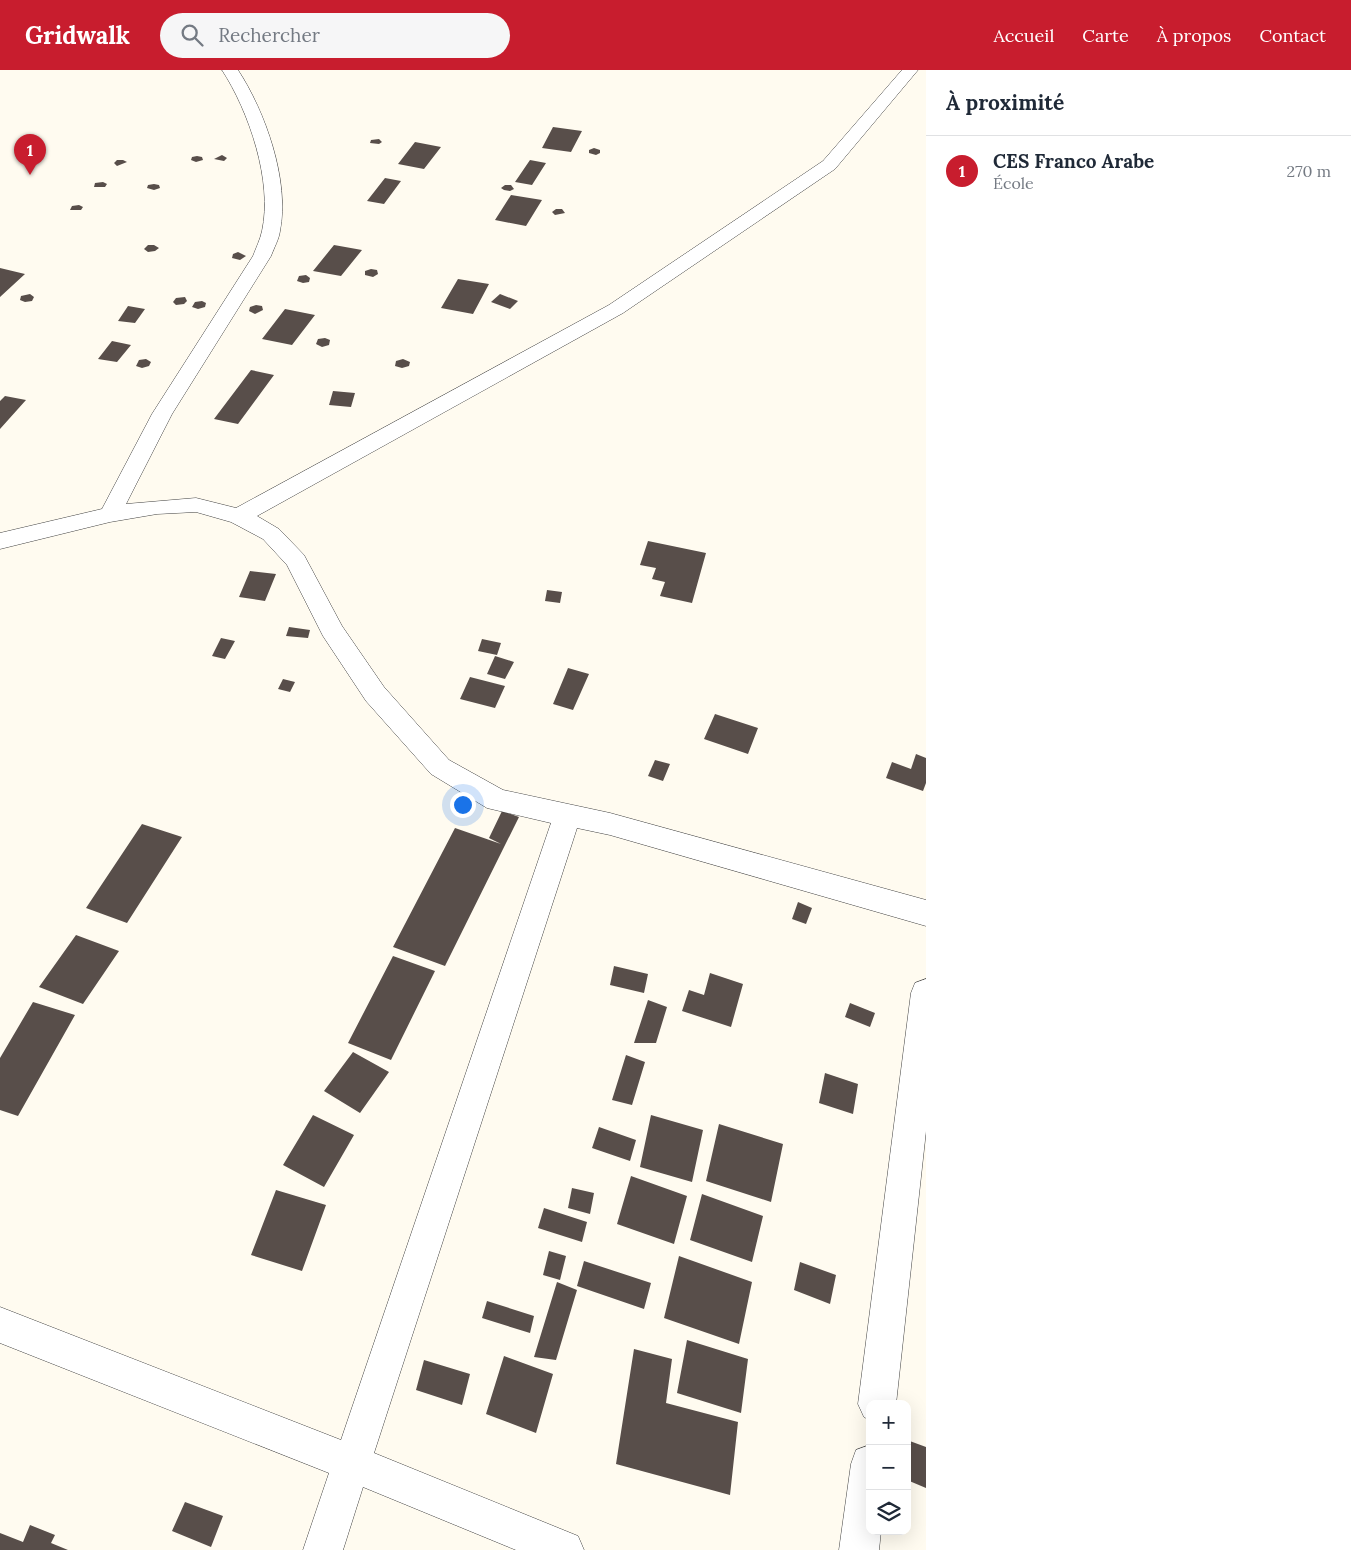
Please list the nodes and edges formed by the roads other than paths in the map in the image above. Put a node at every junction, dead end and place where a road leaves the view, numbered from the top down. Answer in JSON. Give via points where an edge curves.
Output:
{"nodes":[{"id":1,"x":230,"y":70,"type":"edge"},
{"id":2,"x":910,"y":70,"type":"edge"},
{"id":3,"x":110,"y":514,"type":"junction"},
{"id":4,"x":239,"y":516,"type":"junction"},
{"id":5,"x":0,"y":541,"type":"edge"},
{"id":6,"x":568,"y":814,"type":"junction"},
{"id":7,"x":926,"y":913,"type":"edge"},
{"id":8,"x":926,"y":993,"type":"edge"},
{"id":9,"x":0,"y":1325,"type":"edge"},
{"id":10,"x":877,"y":1400,"type":"edge"},
{"id":11,"x":352,"y":1463,"type":"junction"},
{"id":12,"x":867,"y":1490,"type":"edge"},
{"id":13,"x":323,"y":1550,"type":"edge"},
{"id":14,"x":564,"y":1550,"type":"edge"},
{"id":15,"x":860,"y":1550,"type":"edge"}],
"edges":[{"from":1,"to":3,"type":"street","via":[[257,119],[274,198],[272,229],[262,256],[162,414]]},
{"from":2,"to":4,"type":"street","via":[[829,165],[616,308]]},
{"from":3,"to":4,"type":"street","via":[[196,505]]},
{"from":3,"to":5,"type":"street"},
{"from":4,"to":6,"type":"street","via":[[272,534],[296,561],[332,630],[375,694],[440,767],[497,800]]},
{"from":6,"to":7,"type":"street"},
{"from":6,"to":11,"type":"street"},
{"from":8,"to":10,"type":"street"},
{"from":9,"to":11,"type":"street"},
{"from":11,"to":13,"type":"street"},
{"from":11,"to":14,"type":"street"},
{"from":12,"to":15,"type":"street"}]}
